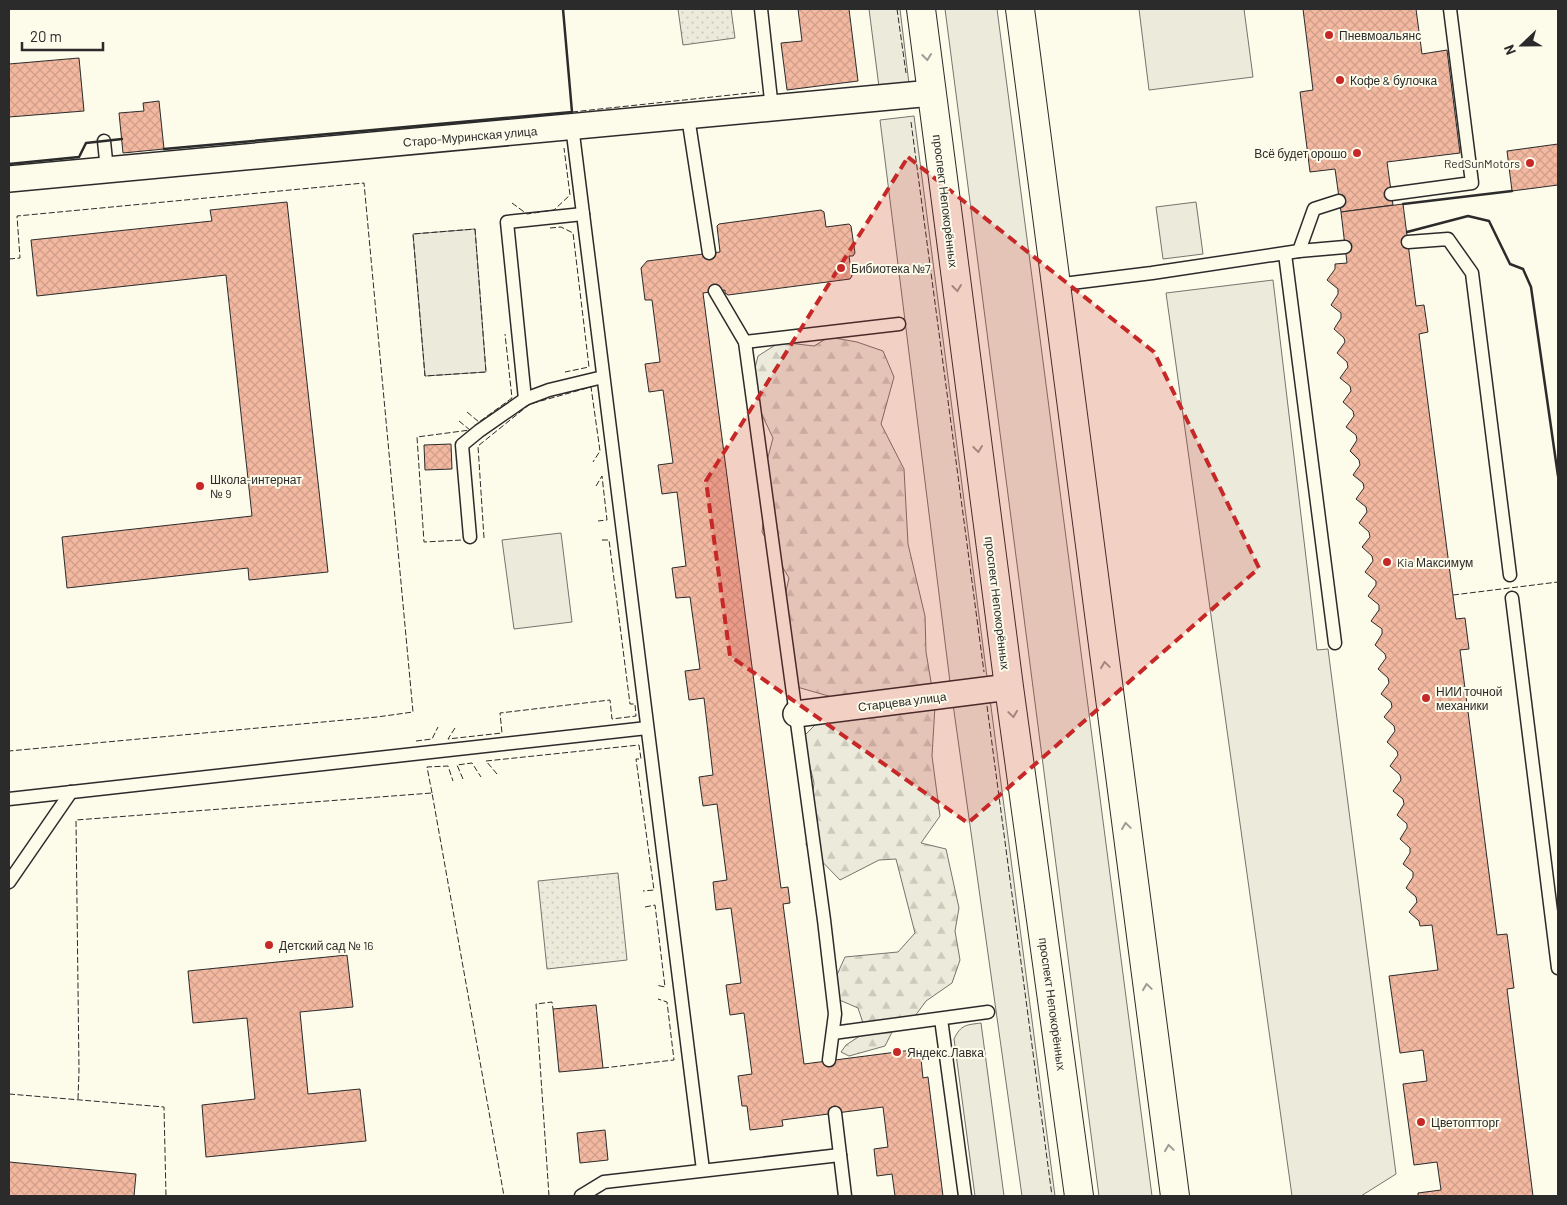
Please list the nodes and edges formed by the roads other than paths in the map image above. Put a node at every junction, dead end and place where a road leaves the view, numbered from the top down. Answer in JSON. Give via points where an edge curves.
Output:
{"nodes":[{"id":1,"x":761,"y":9,"type":"edge"},
{"id":2,"x":921,"y":9,"type":"edge"},
{"id":3,"x":1020,"y":9,"type":"edge"},
{"id":4,"x":1450,"y":9,"type":"edge"},
{"id":5,"x":932,"y":93,"type":"junction"},
{"id":6,"x":772,"y":109,"type":"junction"},
{"id":7,"x":688,"y":116,"type":"junction"},
{"id":8,"x":572,"y":126,"type":"junction"},
{"id":9,"x":104,"y":141,"type":"dead end"},
{"id":10,"x":107,"y":170,"type":"junction"},
{"id":11,"x":9,"y":179,"type":"edge"},
{"id":12,"x":1391,"y":194,"type":"dead end"},
{"id":13,"x":1339,"y":200,"type":"dead end"},
{"id":14,"x":583,"y":214,"type":"junction"},
{"id":15,"x":1408,"y":242,"type":"dead end"},
{"id":16,"x":1346,"y":247,"type":"dead end"},
{"id":17,"x":1299,"y":251,"type":"junction"},
{"id":18,"x":709,"y":253,"type":"dead end"},
{"id":19,"x":1285,"y":254,"type":"junction"},
{"id":20,"x":1055,"y":285,"type":"junction"},
{"id":21,"x":715,"y":291,"type":"dead end"},
{"id":22,"x":899,"y":324,"type":"dead end"},
{"id":23,"x":745,"y":342,"type":"junction"},
{"id":24,"x":603,"y":377,"type":"junction"},
{"id":25,"x":525,"y":399,"type":"junction"},
{"id":26,"x":470,"y":537,"type":"dead end"},
{"id":27,"x":1510,"y":575,"type":"dead end"},
{"id":28,"x":1512,"y":598,"type":"dead end"},
{"id":29,"x":1335,"y":643,"type":"dead end"},
{"id":30,"x":1009,"y":687,"type":"junction"},
{"id":31,"x":796,"y":714,"type":"junction"},
{"id":32,"x":647,"y":728,"type":"junction"},
{"id":33,"x":71,"y":792,"type":"junction"},
{"id":34,"x":9,"y":799,"type":"edge"},
{"id":35,"x":9,"y":882,"type":"edge"},
{"id":36,"x":1558,"y":960,"type":"edge"},
{"id":37,"x":988,"y":1012,"type":"dead end"},
{"id":38,"x":941,"y":1019,"type":"junction"},
{"id":39,"x":833,"y":1033,"type":"junction"},
{"id":40,"x":829,"y":1060,"type":"dead end"},
{"id":41,"x":835,"y":1113,"type":"dead end"},
{"id":42,"x":840,"y":1155,"type":"junction"},
{"id":43,"x":703,"y":1170,"type":"junction"},
{"id":44,"x":581,"y":1196,"type":"edge"},
{"id":45,"x":845,"y":1196,"type":"edge"},
{"id":46,"x":965,"y":1196,"type":"edge"},
{"id":47,"x":1079,"y":1196,"type":"edge"},
{"id":48,"x":1175,"y":1196,"type":"edge"}],
"edges":[{"from":1,"to":6,"type":"lane"},
{"from":2,"to":5,"type":"main road","name":"проспект Непокорённых","one_way":true},
{"from":3,"to":20,"type":"main road"},
{"from":4,"to":12,"type":"lane","via":[[1472,183]]},
{"from":5,"to":6,"type":"street","name":"Старо-Муринская улица"},
{"from":5,"to":30,"type":"main road","name":"проспект Непокорённых","one_way":true},
{"from":6,"to":7,"type":"street","name":"Старо-Муринская улица"},
{"from":7,"to":8,"type":"street","name":"Старо-Муринская улица"},
{"from":7,"to":18,"type":"lane"},
{"from":8,"to":10,"type":"street","name":"Старо-Муринская улица"},
{"from":8,"to":14,"type":"lane"},
{"from":9,"to":10,"type":"lane"},
{"from":10,"to":11,"type":"street","name":"Старо-Муринская улица"},
{"from":13,"to":17,"type":"lane","via":[[1314,210]]},
{"from":14,"to":24,"type":"lane"},
{"from":14,"to":25,"type":"lane","via":[[507,222]]},
{"from":15,"to":27,"type":"lane","via":[[1448,239],[1472,273]]},
{"from":16,"to":17,"type":"lane"},
{"from":17,"to":19,"type":"lane"},
{"from":19,"to":20,"type":"lane"},
{"from":19,"to":29,"type":"lane"},
{"from":48,"to":20,"type":"main road","one_way":true},
{"from":21,"to":23,"type":"lane"},
{"from":22,"to":23,"type":"lane"},
{"from":23,"to":31,"type":"lane"},
{"from":24,"to":25,"type":"lane"},
{"from":24,"to":32,"type":"lane"},
{"from":25,"to":26,"type":"lane","via":[[462,446]]},
{"from":28,"to":36,"type":"lane"},
{"from":30,"to":31,"type":"street","name":"Старцева улица"},
{"from":30,"to":47,"type":"main road","name":"проспект Непокорённых","one_way":true},
{"from":31,"to":39,"type":"lane","via":[[829,920],[835,1014]]},
{"from":32,"to":33,"type":"lane"},
{"from":32,"to":43,"type":"lane"},
{"from":33,"to":34,"type":"lane"},
{"from":33,"to":35,"type":"lane"},
{"from":37,"to":38,"type":"lane"},
{"from":38,"to":39,"type":"lane"},
{"from":38,"to":46,"type":"lane"},
{"from":39,"to":40,"type":"lane"},
{"from":41,"to":42,"type":"lane"},
{"from":42,"to":43,"type":"lane"},
{"from":42,"to":45,"type":"lane"},
{"from":43,"to":44,"type":"lane","via":[[604,1182]]}]}
